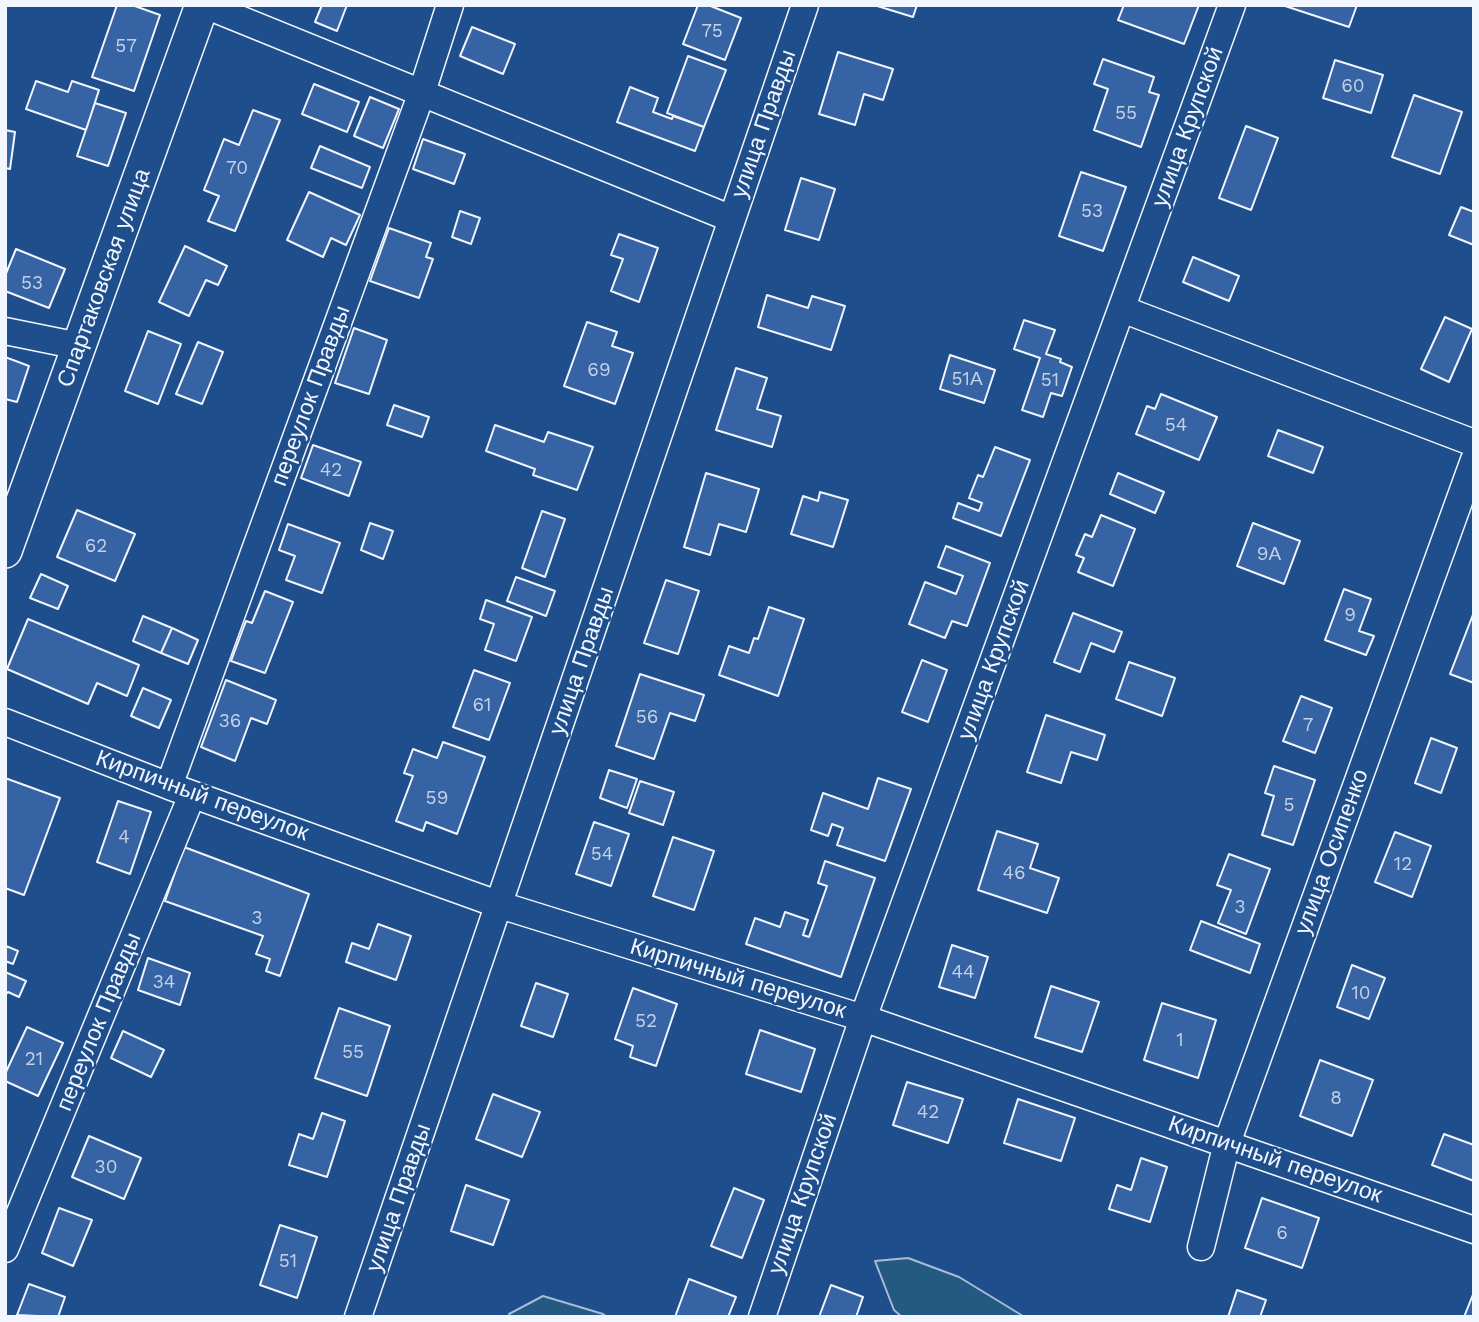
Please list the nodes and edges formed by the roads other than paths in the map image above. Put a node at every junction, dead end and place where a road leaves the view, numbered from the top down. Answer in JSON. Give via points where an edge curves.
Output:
{"nodes":[{"id":1,"x":204,"y":5,"type":"edge"},
{"id":2,"x":450,"y":5,"type":"edge"},
{"id":3,"x":805,"y":5,"type":"edge"},
{"id":4,"x":1232,"y":5,"type":"edge"},
{"id":5,"x":421,"y":95,"type":"junction"},
{"id":6,"x":732,"y":219,"type":"junction"},
{"id":7,"x":1122,"y":309,"type":"junction"},
{"id":8,"x":5,"y":331,"type":"edge"},
{"id":9,"x":79,"y":346,"type":"junction"},
{"id":10,"x":1474,"y":443,"type":"edge"},
{"id":11,"x":1474,"y":460,"type":"edge"},
{"id":12,"x":5,"y":551,"type":"edge"},
{"id":13,"x":5,"y":722,"type":"edge"},
{"id":14,"x":181,"y":790,"type":"junction"},
{"id":15,"x":500,"y":905,"type":"junction"},
{"id":16,"x":863,"y":1018,"type":"junction"},
{"id":17,"x":1227,"y":1143,"type":"junction"},
{"id":18,"x":1474,"y":1230,"type":"edge"},
{"id":19,"x":1201,"y":1247,"type":"dead end"},
{"id":20,"x":5,"y":1249,"type":"edge"},
{"id":21,"x":358,"y":1317,"type":"edge"},
{"id":22,"x":762,"y":1317,"type":"edge"}],
"edges":[{"from":1,"to":5,"type":"street"},
{"from":1,"to":9,"type":"street","name":"Спартаковская улица"},
{"from":2,"to":5,"type":"street","name":"переулок Правды"},
{"from":3,"to":6,"type":"street","name":"улица Правды"},
{"from":4,"to":7,"type":"street","name":"улица Крупской"},
{"from":5,"to":6,"type":"street"},
{"from":5,"to":14,"type":"street","name":"переулок Правды"},
{"from":6,"to":15,"type":"street","name":"улица Правды"},
{"from":7,"to":10,"type":"street"},
{"from":7,"to":16,"type":"street","name":"улица Крупской"},
{"from":8,"to":9,"type":"street"},
{"from":9,"to":12,"type":"street","name":"Спартаковская улица"},
{"from":11,"to":17,"type":"street","name":"улица Осипенко"},
{"from":13,"to":14,"type":"street","name":"Кирпичный переулок"},
{"from":14,"to":15,"type":"street","name":"Кирпичный переулок"},
{"from":14,"to":20,"type":"street","name":"переулок Правды"},
{"from":15,"to":16,"type":"street","name":"Кирпичный переулок"},
{"from":15,"to":21,"type":"street","name":"улица Правды"},
{"from":16,"to":17,"type":"street","name":"Кирпичный переулок"},
{"from":16,"to":22,"type":"street","name":"улица Крупской"},
{"from":17,"to":18,"type":"street","name":"Кирпичный переулок"},
{"from":17,"to":19,"type":"street","name":"улица Осипенко"}]}
